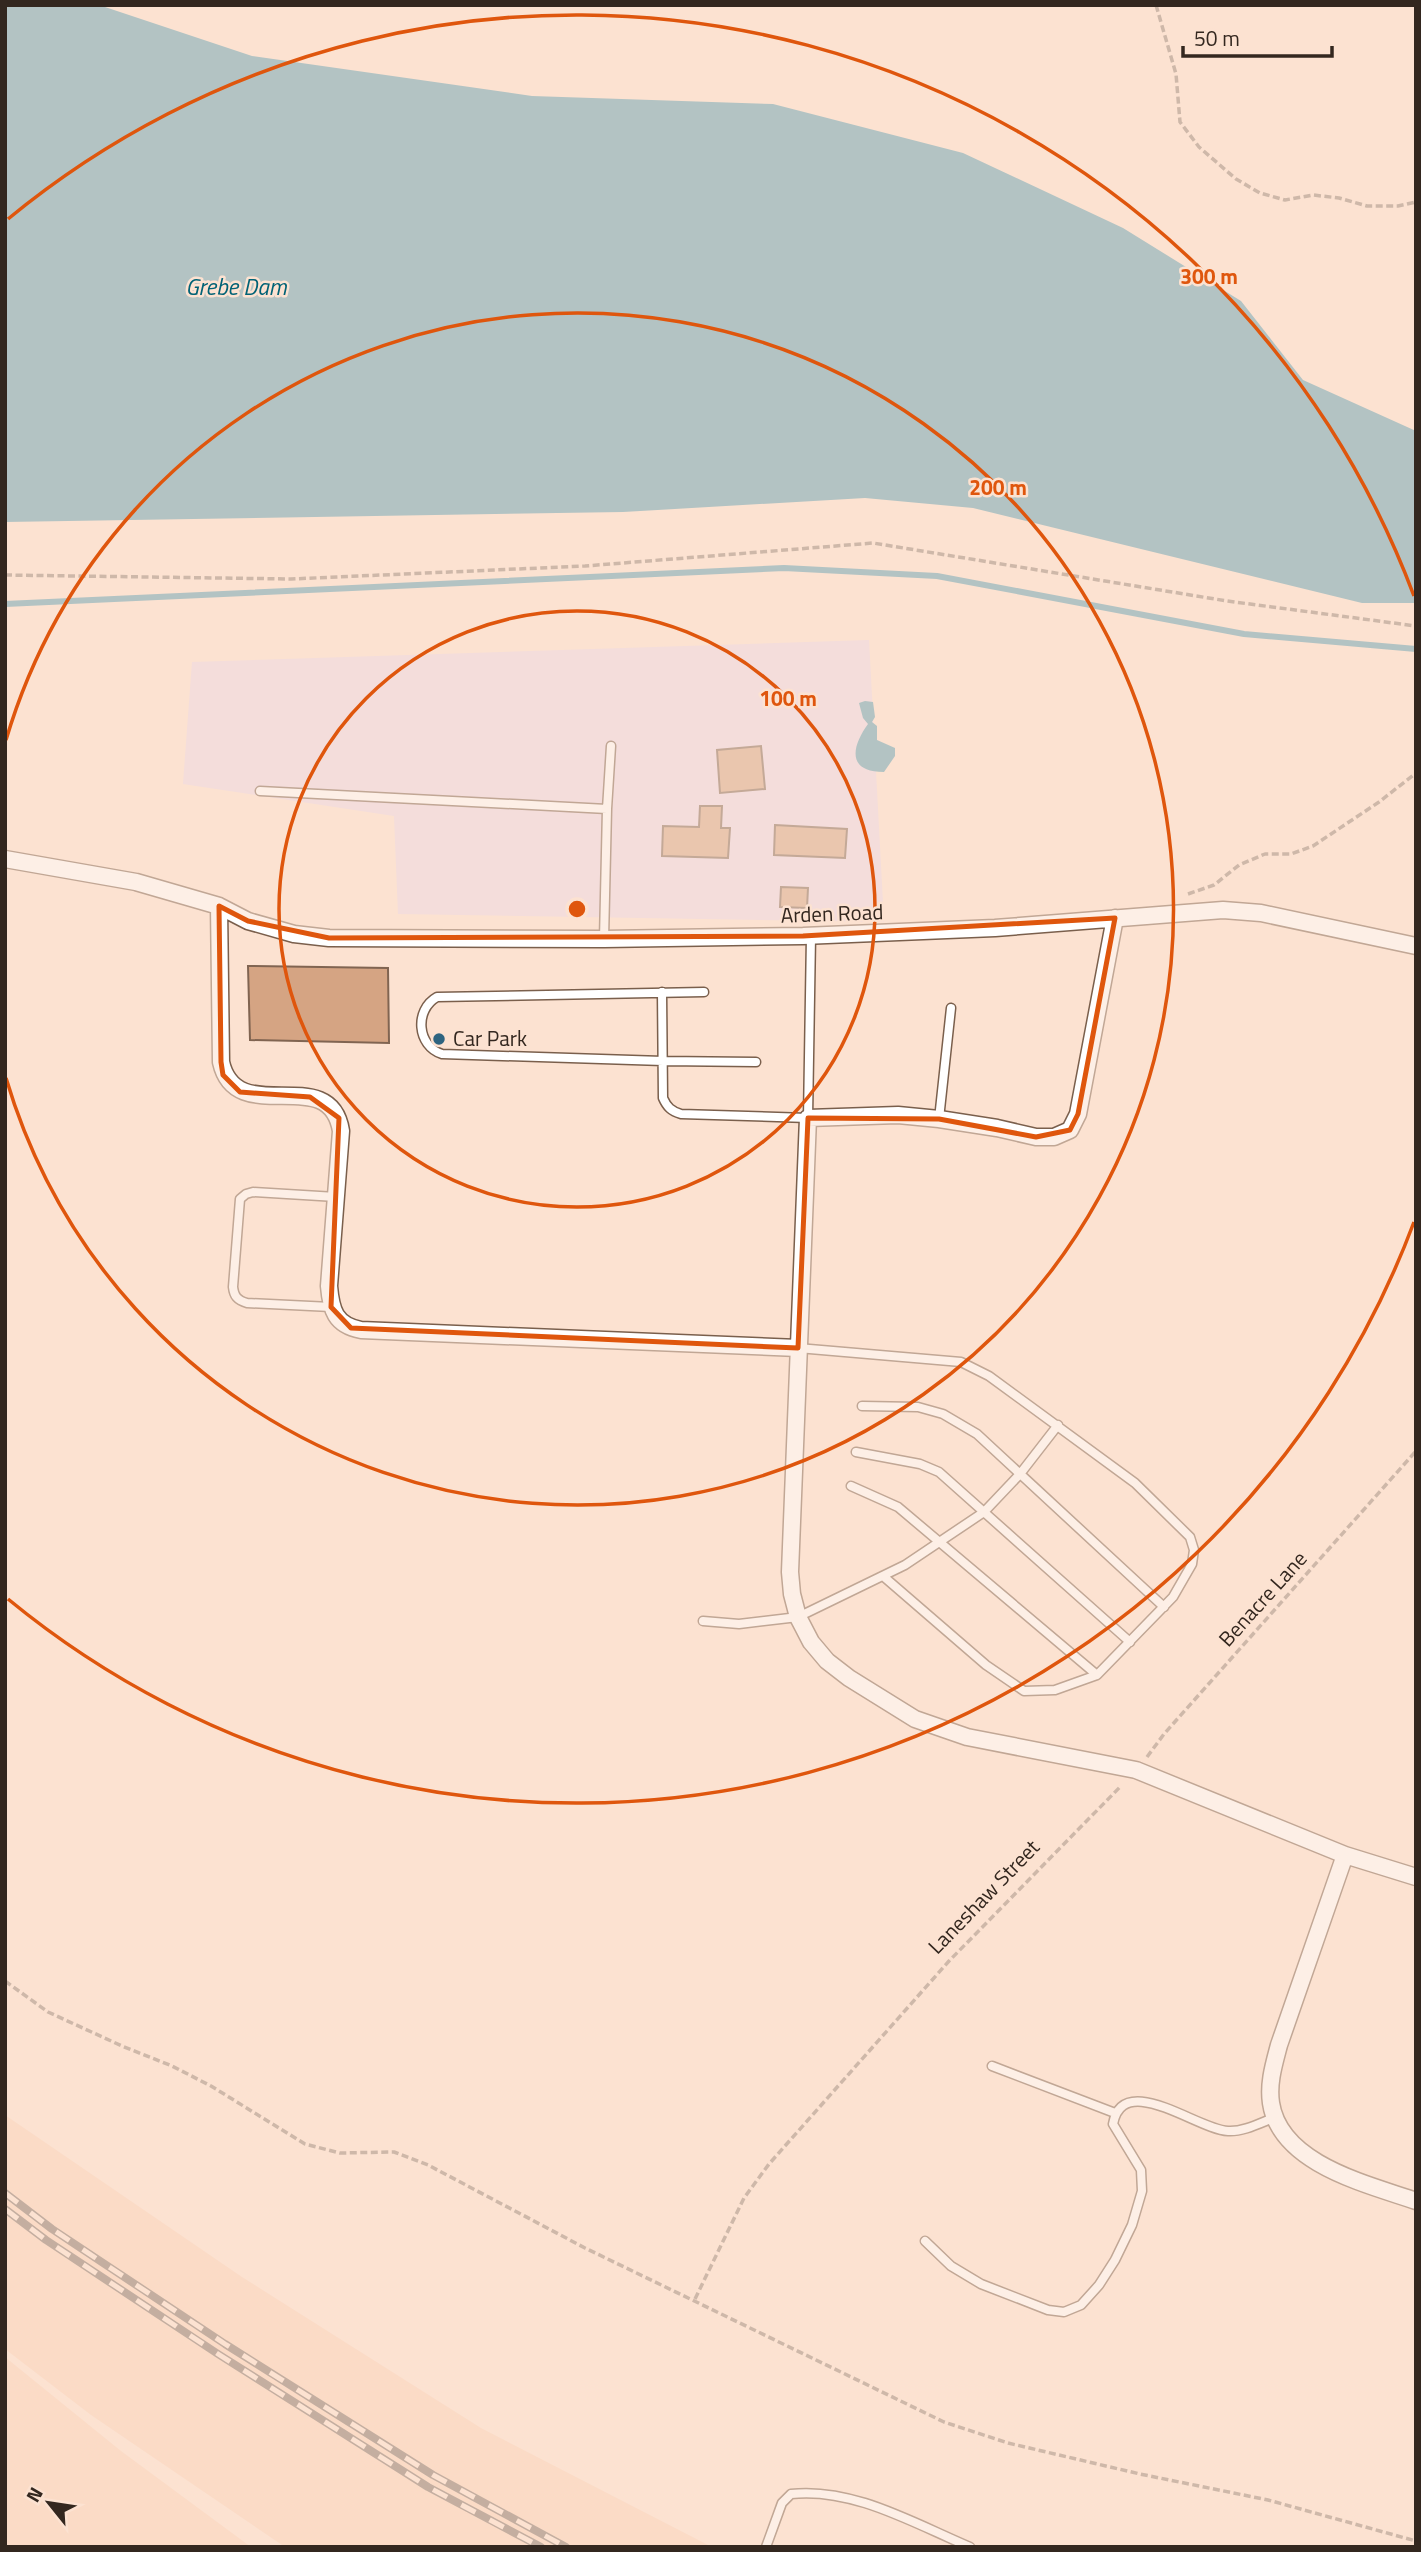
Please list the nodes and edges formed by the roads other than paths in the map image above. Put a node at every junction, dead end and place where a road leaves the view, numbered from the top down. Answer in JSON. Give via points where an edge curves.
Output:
{"nodes":[{"id":1,"x":611,"y":746,"type":"dead end"},
{"id":2,"x":260,"y":791,"type":"dead end"},
{"id":3,"x":607,"y":809,"type":"junction"},
{"id":4,"x":5,"y":859,"type":"edge"},
{"id":5,"x":219,"y":906,"type":"junction"},
{"id":6,"x":1115,"y":918,"type":"junction"},
{"id":7,"x":811,"y":936,"type":"junction"},
{"id":8,"x":604,"y":939,"type":"junction"},
{"id":9,"x":1416,"y":946,"type":"edge"},
{"id":10,"x":662,"y":992,"type":"junction"},
{"id":11,"x":704,"y":992,"type":"dead end"},
{"id":12,"x":951,"y":1008,"type":"dead end"},
{"id":13,"x":663,"y":1061,"type":"junction"},
{"id":14,"x":757,"y":1062,"type":"dead end"},
{"id":15,"x":808,"y":1118,"type":"junction"},
{"id":16,"x":939,"y":1119,"type":"junction"},
{"id":17,"x":336,"y":1197,"type":"junction"},
{"id":18,"x":331,"y":1307,"type":"junction"},
{"id":19,"x":798,"y":1348,"type":"junction"},
{"id":20,"x":862,"y":1406,"type":"dead end"},
{"id":21,"x":1058,"y":1425,"type":"junction"},
{"id":22,"x":856,"y":1452,"type":"dead end"},
{"id":23,"x":1020,"y":1474,"type":"junction"},
{"id":24,"x":850,"y":1486,"type":"dead end"},
{"id":25,"x":984,"y":1512,"type":"junction"},
{"id":26,"x":941,"y":1542,"type":"junction"},
{"id":27,"x":883,"y":1576,"type":"junction"},
{"id":28,"x":1164,"y":1607,"type":"junction"},
{"id":29,"x":798,"y":1617,"type":"junction"},
{"id":30,"x":703,"y":1621,"type":"dead end"},
{"id":31,"x":1130,"y":1642,"type":"junction"},
{"id":32,"x":1097,"y":1675,"type":"junction"},
{"id":33,"x":1345,"y":1855,"type":"junction"},
{"id":34,"x":1416,"y":1877,"type":"edge"},
{"id":35,"x":992,"y":2066,"type":"dead end"},
{"id":36,"x":1115,"y":2113,"type":"junction"},
{"id":37,"x":1276,"y":2117,"type":"junction"},
{"id":38,"x":1416,"y":2201,"type":"edge"},
{"id":39,"x":925,"y":2241,"type":"dead end"},
{"id":40,"x":766,"y":2547,"type":"edge"},
{"id":41,"x":970,"y":2547,"type":"edge"}],
"edges":[{"from":1,"to":3,"type":"lane"},
{"from":2,"to":3,"type":"lane"},
{"from":3,"to":8,"type":"lane"},
{"from":4,"to":5,"type":"street","name":"Arden Road","via":[[136,882]]},
{"from":5,"to":8,"type":"street","name":"Arden Road","via":[[248,922],[329,938]]},
{"from":5,"to":17,"type":"street","via":[[223,1075],[240,1092],[310,1097],[333,1109],[341,1131]]},
{"from":6,"to":7,"type":"street","name":"Arden Road"},
{"from":6,"to":9,"type":"street","name":"Arden Road","via":[[1242,911]]},
{"from":6,"to":16,"type":"street","via":[[1079,1114],[1070,1130],[1055,1137],[1036,1137]]},
{"from":7,"to":8,"type":"street","name":"Arden Road"},
{"from":7,"to":15,"type":"lane"},
{"from":10,"to":11,"type":"lane"},
{"from":10,"to":13,"type":"lane"},
{"from":10,"to":13,"type":"lane","via":[[437,997],[427,1005],[422,1029],[427,1045],[442,1054]]},
{"from":12,"to":16,"type":"lane"},
{"from":13,"to":14,"type":"lane"},
{"from":13,"to":15,"type":"lane","via":[[663,1098],[674,1112]]},
{"from":15,"to":16,"type":"street","via":[[898,1115]]},
{"from":15,"to":19,"type":"street"},
{"from":17,"to":18,"type":"street"},
{"from":17,"to":18,"type":"lane","via":[[253,1192],[240,1199],[233,1287],[239,1300],[247,1303]]},
{"from":18,"to":19,"type":"street","via":[[337,1319],[361,1329]]},
{"from":19,"to":21,"type":"lane","via":[[961,1362],[989,1376]]},
{"from":19,"to":29,"type":"street","via":[[790,1572]]},
{"from":20,"to":23,"type":"lane","via":[[918,1407],[943,1414],[977,1434]]},
{"from":21,"to":23,"type":"lane"},
{"from":21,"to":28,"type":"lane","via":[[1135,1483],[1190,1537],[1192,1564]]},
{"from":22,"to":25,"type":"lane","via":[[939,1472]]},
{"from":23,"to":25,"type":"lane"},
{"from":23,"to":28,"type":"lane"},
{"from":24,"to":26,"type":"lane","via":[[898,1507]]},
{"from":25,"to":26,"type":"lane"},
{"from":25,"to":31,"type":"lane"},
{"from":26,"to":27,"type":"lane"},
{"from":26,"to":32,"type":"lane"},
{"from":27,"to":29,"type":"lane"},
{"from":27,"to":32,"type":"lane","via":[[986,1665],[1024,1690],[1055,1690]]},
{"from":28,"to":31,"type":"lane"},
{"from":29,"to":30,"type":"lane","via":[[739,1624]]},
{"from":29,"to":33,"type":"street","via":[[827,1661],[915,1719],[967,1737],[1136,1770]]},
{"from":31,"to":32,"type":"lane"},
{"from":33,"to":34,"type":"street"},
{"from":33,"to":37,"type":"street","via":[[1276,2054],[1271,2104]]},
{"from":35,"to":36,"type":"lane"},
{"from":36,"to":37,"type":"lane","via":[[1136,2101],[1228,2132]]},
{"from":36,"to":39,"type":"lane","via":[[1113,2124],[1142,2170],[1142,2191],[1115,2260],[1081,2305],[1064,2312],[1048,2310],[981,2284],[951,2266]]},
{"from":37,"to":38,"type":"street","via":[[1288,2139],[1305,2154],[1348,2178]]},
{"from":40,"to":41,"type":"lane","via":[[782,2503],[797,2493],[870,2504]]}]}
